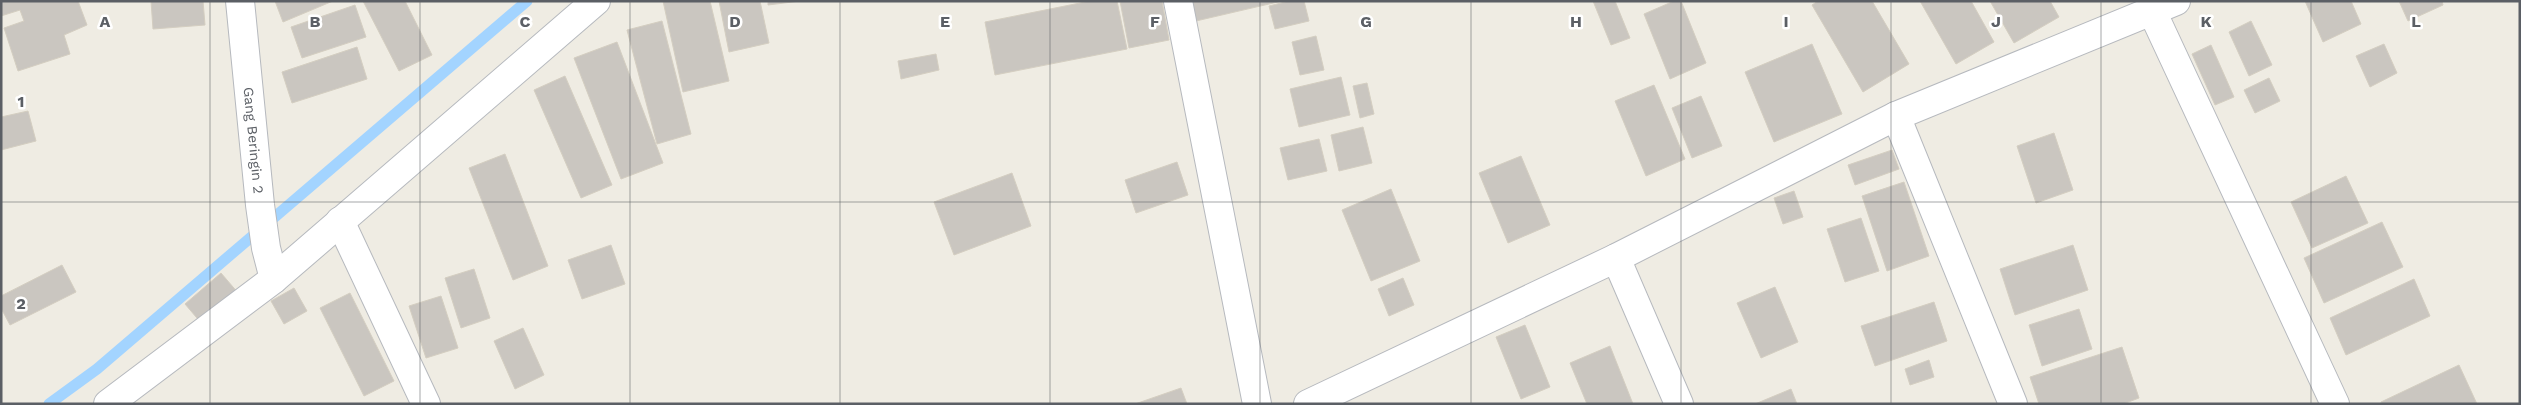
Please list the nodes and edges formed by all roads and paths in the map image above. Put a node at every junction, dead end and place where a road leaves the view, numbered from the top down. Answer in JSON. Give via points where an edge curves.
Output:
{"nodes":[{"id":1,"x":240,"y":1,"type":"edge"},
{"id":2,"x":596,"y":1,"type":"edge"},
{"id":3,"x":1178,"y":1,"type":"edge"},
{"id":4,"x":2164,"y":6,"type":"edge"},
{"id":5,"x":1896,"y":116,"type":"junction"},
{"id":6,"x":340,"y":221,"type":"junction"},
{"id":7,"x":1616,"y":258,"type":"junction"},
{"id":8,"x":274,"y":279,"type":"junction"},
{"id":9,"x":108,"y":404,"type":"edge"},
{"id":10,"x":426,"y":404,"type":"edge"},
{"id":11,"x":1257,"y":404,"type":"edge"},
{"id":12,"x":1308,"y":404,"type":"edge"},
{"id":13,"x":1679,"y":404,"type":"edge"},
{"id":14,"x":2013,"y":404,"type":"edge"},
{"id":15,"x":2335,"y":404,"type":"edge"}],
"edges":[{"from":1,"to":8,"type":"street","name":"Gang Beringin 2","via":[[260,205]]},
{"from":2,"to":6,"type":"street"},
{"from":3,"to":11,"type":"street"},
{"from":4,"to":5,"type":"street"},
{"from":4,"to":15,"type":"street"},
{"from":5,"to":7,"type":"street"},
{"from":5,"to":14,"type":"street"},
{"from":6,"to":8,"type":"street"},
{"from":6,"to":10,"type":"street"},
{"from":7,"to":12,"type":"street"},
{"from":7,"to":13,"type":"street"},
{"from":8,"to":9,"type":"street"}]}
